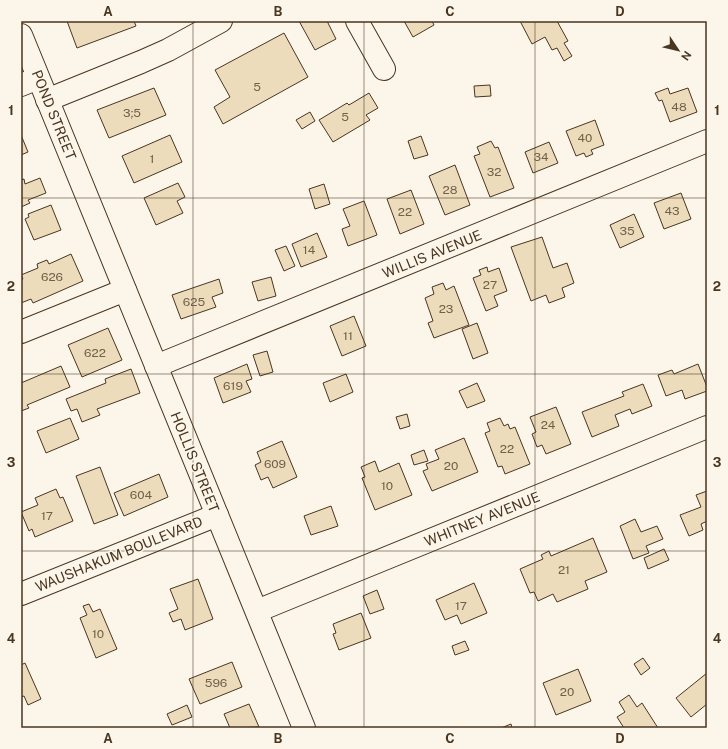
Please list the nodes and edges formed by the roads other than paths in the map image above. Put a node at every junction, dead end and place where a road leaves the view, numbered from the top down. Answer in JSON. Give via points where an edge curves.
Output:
{"nodes":[{"id":1,"x":221,"y":21,"type":"edge"},
{"id":2,"x":356,"y":21,"type":"edge"},
{"id":3,"x":21,"y":35,"type":"edge"},
{"id":4,"x":384,"y":68,"type":"dead end"},
{"id":5,"x":30,"y":82,"type":"edge"},
{"id":6,"x":47,"y":100,"type":"junction"},
{"id":7,"x":707,"y":141,"type":"edge"},
{"id":8,"x":86,"y":195,"type":"joint"},
{"id":9,"x":125,"y":290,"type":"junction"},
{"id":10,"x":21,"y":332,"type":"edge"},
{"id":11,"x":156,"y":366,"type":"junction"},
{"id":12,"x":707,"y":427,"type":"edge"},
{"id":13,"x":217,"y":515,"type":"junction"},
{"id":14,"x":21,"y":594,"type":"edge"},
{"id":15,"x":256,"y":611,"type":"junction"},
{"id":16,"x":304,"y":728,"type":"edge"}],
"edges":[{"from":1,"to":6,"type":"street","via":[[168,50]]},
{"from":2,"to":4,"type":"street"},
{"from":3,"to":5,"type":"street","name":"POND STREET"},
{"from":5,"to":6,"type":"street","name":"POND STREET"},
{"from":6,"to":8,"type":"street","name":"POND STREET"},
{"from":7,"to":11,"type":"street","name":"WILLIS AVENUE"},
{"from":8,"to":9,"type":"street","name":"HOLLIS STREET"},
{"from":9,"to":10,"type":"street"},
{"from":9,"to":11,"type":"street","name":"HOLLIS STREET"},
{"from":11,"to":13,"type":"street","name":"HOLLIS STREET"},
{"from":12,"to":15,"type":"street","name":"WHITNEY AVENUE"},
{"from":13,"to":14,"type":"street","name":"WAUSHAKUM BOULEVARD"},
{"from":13,"to":15,"type":"street","name":"HOLLIS STREET"},
{"from":15,"to":16,"type":"street","name":"HOLLIS STREET"}]}
